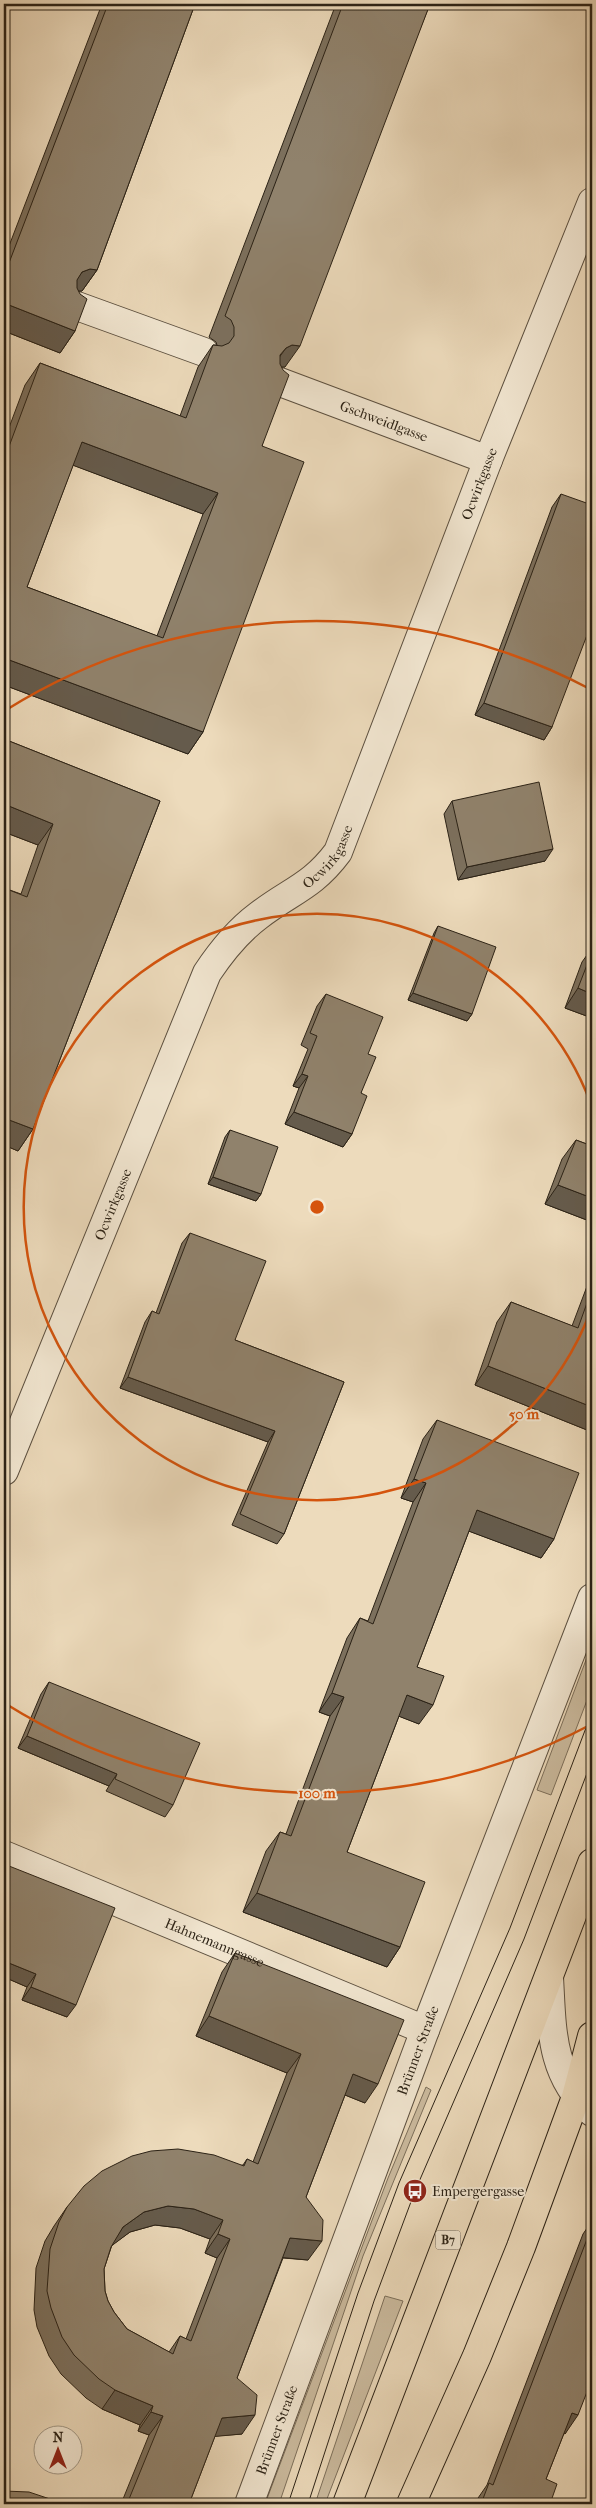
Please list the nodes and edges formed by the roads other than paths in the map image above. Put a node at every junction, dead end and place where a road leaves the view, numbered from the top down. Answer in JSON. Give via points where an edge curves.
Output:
{"nodes":[{"id":1,"x":592,"y":202,"type":"edge"},
{"id":2,"x":77,"y":306,"type":"edge"},
{"id":3,"x":204,"y":352,"type":"dead end"},
{"id":4,"x":280,"y":382,"type":"edge"},
{"id":5,"x":488,"y":460,"type":"junction"},
{"id":6,"x":4,"y":1471,"type":"edge"},
{"id":7,"x":592,"y":1598,"type":"edge"},
{"id":8,"x":4,"y":1855,"type":"edge"},
{"id":9,"x":592,"y":1863,"type":"edge"},
{"id":10,"x":549,"y":1977,"type":"junction"},
{"id":11,"x":425,"y":2030,"type":"junction"},
{"id":12,"x":592,"y":2036,"type":"edge"},
{"id":13,"x":584,"y":2105,"type":"edge"},
{"id":14,"x":250,"y":2504,"type":"edge"},
{"id":15,"x":347,"y":2504,"type":"edge"},
{"id":16,"x":411,"y":2504,"type":"edge"}],
"edges":[{"from":1,"to":5,"type":"street","name":"Ocwirkgasse"},
{"from":2,"to":3,"type":"street"},
{"from":4,"to":5,"type":"street","name":"Gschweidlgasse"},
{"from":5,"to":6,"type":"street","name":"Ocwirkgasse","via":[[338,852],[312,882],[258,916],[226,947],[207,973]]},
{"from":7,"to":11,"type":"street","name":"Brünner Straße"},
{"from":8,"to":11,"type":"street","name":"Hahnemanngasse"},
{"from":9,"to":10,"type":"main road","number":"B7"},
{"from":10,"to":13,"type":"street","via":[[553,2037],[561,2070]]},
{"from":10,"to":15,"type":"main road","number":"B7"},
{"from":11,"to":14,"type":"street","name":"Brünner Straße"},
{"from":12,"to":13,"type":"main road"},
{"from":13,"to":16,"type":"main road"}]}
